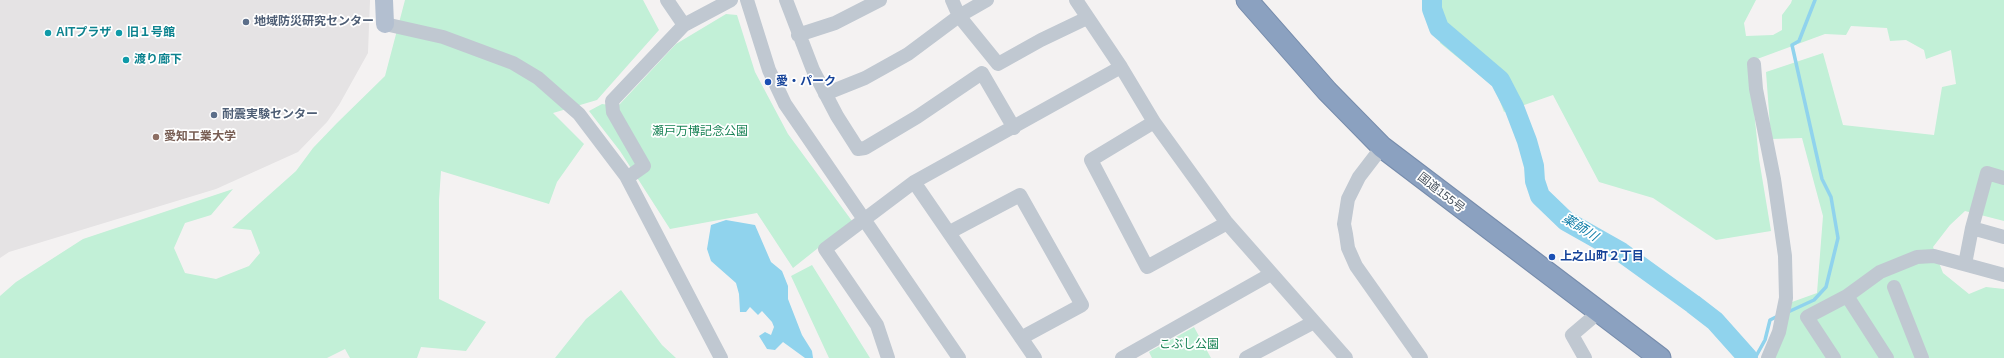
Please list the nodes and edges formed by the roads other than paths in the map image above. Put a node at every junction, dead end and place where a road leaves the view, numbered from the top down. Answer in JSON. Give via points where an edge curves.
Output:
{"nodes":[{"id":1,"x":384,"y":0,"type":"edge"},
{"id":2,"x":667,"y":0,"type":"edge"},
{"id":3,"x":731,"y":0,"type":"edge"},
{"id":4,"x":747,"y":0,"type":"edge"},
{"id":5,"x":786,"y":0,"type":"edge"},
{"id":6,"x":880,"y":0,"type":"edge"},
{"id":7,"x":952,"y":0,"type":"edge"},
{"id":8,"x":987,"y":0,"type":"edge"},
{"id":9,"x":1076,"y":0,"type":"edge"},
{"id":10,"x":1247,"y":0,"type":"edge"},
{"id":11,"x":960,"y":16,"type":"junction"},
{"id":12,"x":1088,"y":18,"type":"junction"},
{"id":13,"x":385,"y":24,"type":"joint"},
{"id":14,"x":684,"y":25,"type":"junction"},
{"id":15,"x":798,"y":35,"type":"junction"},
{"id":16,"x":1754,"y":64,"type":"dead end"},
{"id":17,"x":1122,"y":68,"type":"junction"},
{"id":18,"x":825,"y":94,"type":"junction"},
{"id":19,"x":1154,"y":122,"type":"junction"},
{"id":20,"x":1014,"y":128,"type":"junction"},
{"id":21,"x":1382,"y":147,"type":"junction"},
{"id":22,"x":627,"y":178,"type":"junction"},
{"id":23,"x":2004,"y":178,"type":"edge"},
{"id":24,"x":914,"y":182,"type":"junction"},
{"id":25,"x":864,"y":220,"type":"junction"},
{"id":26,"x":1227,"y":223,"type":"junction"},
{"id":27,"x":1972,"y":228,"type":"junction"},
{"id":28,"x":950,"y":232,"type":"junction"},
{"id":29,"x":2004,"y":237,"type":"edge"},
{"id":30,"x":1965,"y":264,"type":"junction"},
{"id":31,"x":1271,"y":274,"type":"junction"},
{"id":32,"x":2004,"y":275,"type":"edge"},
{"id":33,"x":1894,"y":287,"type":"dead end"},
{"id":34,"x":1847,"y":296,"type":"junction"},
{"id":35,"x":1599,"y":312,"type":"junction"},
{"id":36,"x":1314,"y":322,"type":"junction"},
{"id":37,"x":1021,"y":338,"type":"junction"},
{"id":38,"x":721,"y":358,"type":"edge"},
{"id":39,"x":888,"y":358,"type":"edge"},
{"id":40,"x":959,"y":358,"type":"edge"},
{"id":41,"x":1035,"y":358,"type":"edge"},
{"id":42,"x":1122,"y":358,"type":"edge"},
{"id":43,"x":1246,"y":358,"type":"edge"},
{"id":44,"x":1346,"y":358,"type":"edge"},
{"id":45,"x":1421,"y":358,"type":"edge"},
{"id":46,"x":1585,"y":358,"type":"edge"},
{"id":47,"x":1660,"y":358,"type":"edge"},
{"id":48,"x":1768,"y":358,"type":"edge"},
{"id":49,"x":1834,"y":358,"type":"edge"},
{"id":50,"x":1887,"y":358,"type":"edge"},
{"id":51,"x":1922,"y":358,"type":"edge"}],
"edges":[{"from":1,"to":13,"type":"main road"},
{"from":2,"to":14,"type":"street"},
{"from":3,"to":14,"type":"street"},
{"from":4,"to":25,"type":"street","via":[[769,70],[785,104]]},
{"from":5,"to":15,"type":"street"},
{"from":6,"to":15,"type":"street","via":[[834,23]]},
{"from":7,"to":11,"type":"street"},
{"from":8,"to":11,"type":"street"},
{"from":9,"to":12,"type":"street"},
{"from":10,"to":21,"type":"highway","name":"国道155号","via":[[1327,91]]},
{"from":11,"to":12,"type":"street","via":[[998,64]]},
{"from":11,"to":18,"type":"street","via":[[908,54],[865,78]]},
{"from":12,"to":17,"type":"street"},
{"from":13,"to":22,"type":"street","via":[[443,37],[483,51],[513,63],[538,78],[579,114]]},
{"from":14,"to":22,"type":"street","via":[[612,101],[613,112],[644,166]]},
{"from":15,"to":18,"type":"street"},
{"from":16,"to":48,"type":"street","via":[[1756,89],[1774,179],[1785,256],[1786,298],[1779,332]]},
{"from":17,"to":19,"type":"street"},
{"from":17,"to":20,"type":"street"},
{"from":18,"to":20,"type":"street","via":[[858,149],[865,148],[917,117],[982,73]]},
{"from":19,"to":26,"type":"street"},
{"from":19,"to":26,"type":"street","via":[[1091,160],[1147,267]]},
{"from":20,"to":24,"type":"street"},
{"from":21,"to":35,"type":"highway","name":"国道155号"},
{"from":21,"to":45,"type":"street","via":[[1359,177],[1348,199],[1344,224],[1348,248],[1356,266]]},
{"from":22,"to":38,"type":"street"},
{"from":23,"to":27,"type":"street","via":[[1987,173]]},
{"from":24,"to":25,"type":"street"},
{"from":24,"to":28,"type":"street"},
{"from":25,"to":39,"type":"street","via":[[825,249],[877,325]]},
{"from":25,"to":40,"type":"street"},
{"from":26,"to":31,"type":"street"},
{"from":27,"to":29,"type":"street"},
{"from":27,"to":30,"type":"street"},
{"from":28,"to":37,"type":"street"},
{"from":28,"to":37,"type":"street","via":[[1020,195],[1082,305]]},
{"from":30,"to":32,"type":"street"},
{"from":30,"to":34,"type":"street","via":[[1934,256],[1917,257],[1880,272]]},
{"from":31,"to":36,"type":"street"},
{"from":31,"to":42,"type":"street"},
{"from":33,"to":51,"type":"street"},
{"from":34,"to":49,"type":"street","via":[[1807,317]]},
{"from":34,"to":50,"type":"street"},
{"from":35,"to":46,"type":"street","via":[[1572,335]]},
{"from":35,"to":47,"type":"highway","name":"国道155号"},
{"from":36,"to":43,"type":"street"},
{"from":36,"to":44,"type":"street"},
{"from":37,"to":41,"type":"street"}]}
